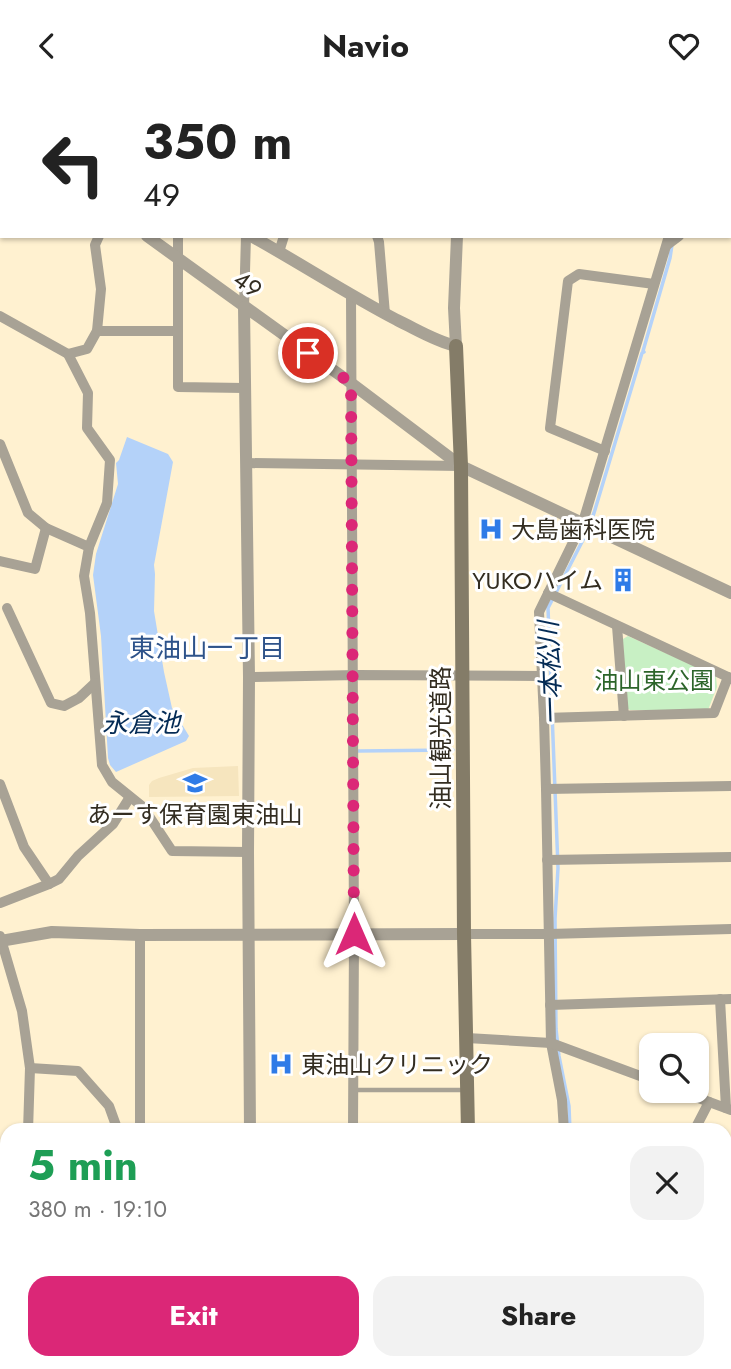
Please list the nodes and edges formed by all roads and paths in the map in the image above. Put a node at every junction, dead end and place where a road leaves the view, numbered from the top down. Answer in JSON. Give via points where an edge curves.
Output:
{"nodes":[{"id":1,"x":98,"y":238,"type":"edge"},
{"id":2,"x":150,"y":238,"type":"edge"},
{"id":3,"x":178,"y":238,"type":"edge"},
{"id":4,"x":249,"y":238,"type":"edge"},
{"id":5,"x":253,"y":238,"type":"edge"},
{"id":6,"x":284,"y":238,"type":"edge"},
{"id":7,"x":378,"y":238,"type":"edge"},
{"id":8,"x":458,"y":238,"type":"edge"},
{"id":9,"x":668,"y":242,"type":"edge"},
{"id":10,"x":279,"y":252,"type":"junction"},
{"id":11,"x":177,"y":259,"type":"junction"},
{"id":12,"x":654,"y":284,"type":"junction"},
{"id":13,"x":351,"y":295,"type":"junction"},
{"id":14,"x":244,"y":307,"type":"junction"},
{"id":15,"x":385,"y":314,"type":"junction"},
{"id":16,"x":0,"y":316,"type":"edge"},
{"id":17,"x":97,"y":331,"type":"junction"},
{"id":18,"x":178,"y":331,"type":"junction"},
{"id":19,"x":456,"y":346,"type":"junction"},
{"id":20,"x":68,"y":354,"type":"junction"},
{"id":21,"x":351,"y":383,"type":"junction"},
{"id":22,"x":244,"y":388,"type":"junction"},
{"id":23,"x":0,"y":444,"type":"edge"},
{"id":24,"x":605,"y":451,"type":"junction"},
{"id":25,"x":246,"y":463,"type":"junction"},
{"id":26,"x":352,"y":464,"type":"junction"},
{"id":27,"x":461,"y":465,"type":"junction"},
{"id":28,"x":5,"y":468,"type":"edge"},
{"id":29,"x":588,"y":525,"type":"junction"},
{"id":30,"x":46,"y":528,"type":"junction"},
{"id":31,"x":89,"y":547,"type":"junction"},
{"id":32,"x":0,"y":561,"type":"edge"},
{"id":33,"x":731,"y":593,"type":"edge"},
{"id":34,"x":553,"y":596,"type":"junction"},
{"id":35,"x":7,"y":608,"type":"dead end"},
{"id":36,"x":617,"y":626,"type":"junction"},
{"id":37,"x":353,"y":675,"type":"junction"},
{"id":38,"x":462,"y":675,"type":"junction"},
{"id":39,"x":542,"y":675,"type":"junction"},
{"id":40,"x":249,"y":677,"type":"junction"},
{"id":41,"x":729,"y":678,"type":"edge"},
{"id":42,"x":95,"y":683,"type":"junction"},
{"id":43,"x":624,"y":716,"type":"junction"},
{"id":44,"x":549,"y":717,"type":"junction"},
{"id":45,"x":0,"y":784,"type":"edge"},
{"id":46,"x":731,"y":786,"type":"edge"},
{"id":47,"x":551,"y":789,"type":"junction"},
{"id":48,"x":130,"y":797,"type":"junction"},
{"id":49,"x":248,"y":852,"type":"junction"},
{"id":50,"x":731,"y":857,"type":"edge"},
{"id":51,"x":554,"y":860,"type":"junction"},
{"id":52,"x":49,"y":884,"type":"junction"},
{"id":53,"x":0,"y":903,"type":"edge"},
{"id":54,"x":731,"y":929,"type":"edge"},
{"id":55,"x":555,"y":933,"type":"junction"},
{"id":56,"x":250,"y":934,"type":"junction"},
{"id":57,"x":354,"y":934,"type":"junction"},
{"id":58,"x":464,"y":934,"type":"junction"},
{"id":59,"x":140,"y":935,"type":"junction"},
{"id":60,"x":0,"y":939,"type":"edge"},
{"id":61,"x":726,"y":999,"type":"edge"},
{"id":62,"x":556,"y":1005,"type":"junction"},
{"id":63,"x":467,"y":1038,"type":"junction"},
{"id":64,"x":557,"y":1045,"type":"junction"},
{"id":65,"x":30,"y":1068,"type":"junction"},
{"id":66,"x":639,"y":1076,"type":"edge"},
{"id":67,"x":353,"y":1090,"type":"junction"},
{"id":68,"x":467,"y":1090,"type":"junction"},
{"id":69,"x":709,"y":1102,"type":"edge"},
{"id":70,"x":708,"y":1103,"type":"edge"},
{"id":71,"x":728,"y":1109,"type":"edge"},
{"id":72,"x":28,"y":1123,"type":"edge"},
{"id":73,"x":115,"y":1123,"type":"edge"},
{"id":74,"x":140,"y":1123,"type":"edge"},
{"id":75,"x":250,"y":1123,"type":"edge"},
{"id":76,"x":353,"y":1123,"type":"edge"},
{"id":77,"x":468,"y":1123,"type":"edge"},
{"id":78,"x":563,"y":1123,"type":"edge"},
{"id":79,"x":698,"y":1123,"type":"edge"}],
"edges":[{"from":1,"to":17,"type":"street"},
{"from":2,"to":11,"type":"street","name":"49","number":"49"},
{"from":3,"to":11,"type":"street"},
{"from":4,"to":14,"type":"street"},
{"from":5,"to":10,"type":"street"},
{"from":6,"to":10,"type":"street"},
{"from":7,"to":15,"type":"street"},
{"from":8,"to":19,"type":"street"},
{"from":9,"to":12,"type":"street"},
{"from":10,"to":13,"type":"street"},
{"from":11,"to":14,"type":"street","name":"49","number":"49"},
{"from":11,"to":18,"type":"street"},
{"from":12,"to":24,"type":"street"},
{"from":12,"to":24,"type":"street","via":[[579,274],[568,281],[550,428]]},
{"from":13,"to":15,"type":"street"},
{"from":13,"to":21,"type":"street"},
{"from":14,"to":21,"type":"street","name":"49","number":"49"},
{"from":14,"to":22,"type":"street"},
{"from":15,"to":19,"type":"street"},
{"from":16,"to":20,"type":"street"},
{"from":17,"to":18,"type":"street"},
{"from":17,"to":20,"type":"street","via":[[87,349]]},
{"from":18,"to":22,"type":"street","via":[[178,387]]},
{"from":19,"to":27,"type":"main road","name":"油山観光道路"},
{"from":20,"to":31,"type":"street","via":[[88,393],[87,428],[110,460],[107,503]]},
{"from":21,"to":26,"type":"street"},
{"from":21,"to":27,"type":"street","name":"49","number":"49"},
{"from":22,"to":25,"type":"street"},
{"from":23,"to":28,"type":"street"},
{"from":24,"to":29,"type":"street"},
{"from":25,"to":26,"type":"street"},
{"from":25,"to":40,"type":"street"},
{"from":26,"to":27,"type":"street"},
{"from":26,"to":37,"type":"street"},
{"from":27,"to":29,"type":"street","name":"49"},
{"from":27,"to":38,"type":"main road","name":"油山観光道路"},
{"from":28,"to":30,"type":"street","via":[[28,513]]},
{"from":29,"to":33,"type":"street","name":"49"},
{"from":29,"to":34,"type":"street"},
{"from":30,"to":31,"type":"street"},
{"from":30,"to":32,"type":"street","via":[[36,569]]},
{"from":31,"to":42,"type":"street","via":[[84,576]]},
{"from":34,"to":36,"type":"street"},
{"from":34,"to":39,"type":"street","via":[[539,612]]},
{"from":35,"to":42,"type":"street","via":[[51,703],[64,706]]},
{"from":36,"to":41,"type":"street"},
{"from":36,"to":43,"type":"street"},
{"from":37,"to":38,"type":"street"},
{"from":37,"to":40,"type":"street"},
{"from":37,"to":57,"type":"street"},
{"from":38,"to":39,"type":"street"},
{"from":38,"to":58,"type":"main road","name":"油山観光道路"},
{"from":39,"to":44,"type":"street"},
{"from":40,"to":49,"type":"street"},
{"from":41,"to":43,"type":"street","via":[[714,713]]},
{"from":42,"to":48,"type":"street","via":[[102,765],[111,782]]},
{"from":43,"to":44,"type":"street"},
{"from":44,"to":47,"type":"street"},
{"from":45,"to":52,"type":"street","via":[[24,847]]},
{"from":46,"to":47,"type":"street"},
{"from":47,"to":51,"type":"street"},
{"from":48,"to":49,"type":"street","via":[[143,807],[172,851]]},
{"from":48,"to":52,"type":"street","via":[[100,838]]},
{"from":49,"to":56,"type":"street"},
{"from":50,"to":51,"type":"street"},
{"from":51,"to":55,"type":"street"},
{"from":52,"to":53,"type":"street"},
{"from":54,"to":55,"type":"street"},
{"from":55,"to":58,"type":"street"},
{"from":55,"to":62,"type":"street"},
{"from":56,"to":57,"type":"street"},
{"from":56,"to":59,"type":"street"},
{"from":56,"to":75,"type":"street"},
{"from":57,"to":58,"type":"street"},
{"from":57,"to":67,"type":"street"},
{"from":58,"to":63,"type":"main road","name":"油山観光道路"},
{"from":59,"to":60,"type":"street","via":[[52,932]]},
{"from":59,"to":74,"type":"street"},
{"from":60,"to":65,"type":"street","via":[[22,1011]]},
{"from":61,"to":62,"type":"street"},
{"from":61,"to":71,"type":"street"},
{"from":62,"to":64,"type":"street"},
{"from":63,"to":64,"type":"street"},
{"from":63,"to":68,"type":"main road","name":"油山観光道路"},
{"from":64,"to":66,"type":"street"},
{"from":64,"to":78,"type":"street"},
{"from":65,"to":72,"type":"street"},
{"from":65,"to":73,"type":"street","via":[[78,1071],[109,1106]]},
{"from":67,"to":68,"type":"lane"},
{"from":67,"to":76,"type":"street"},
{"from":68,"to":77,"type":"main road","name":"油山観光道路"},
{"from":69,"to":71,"type":"street"},
{"from":70,"to":79,"type":"street"}]}
